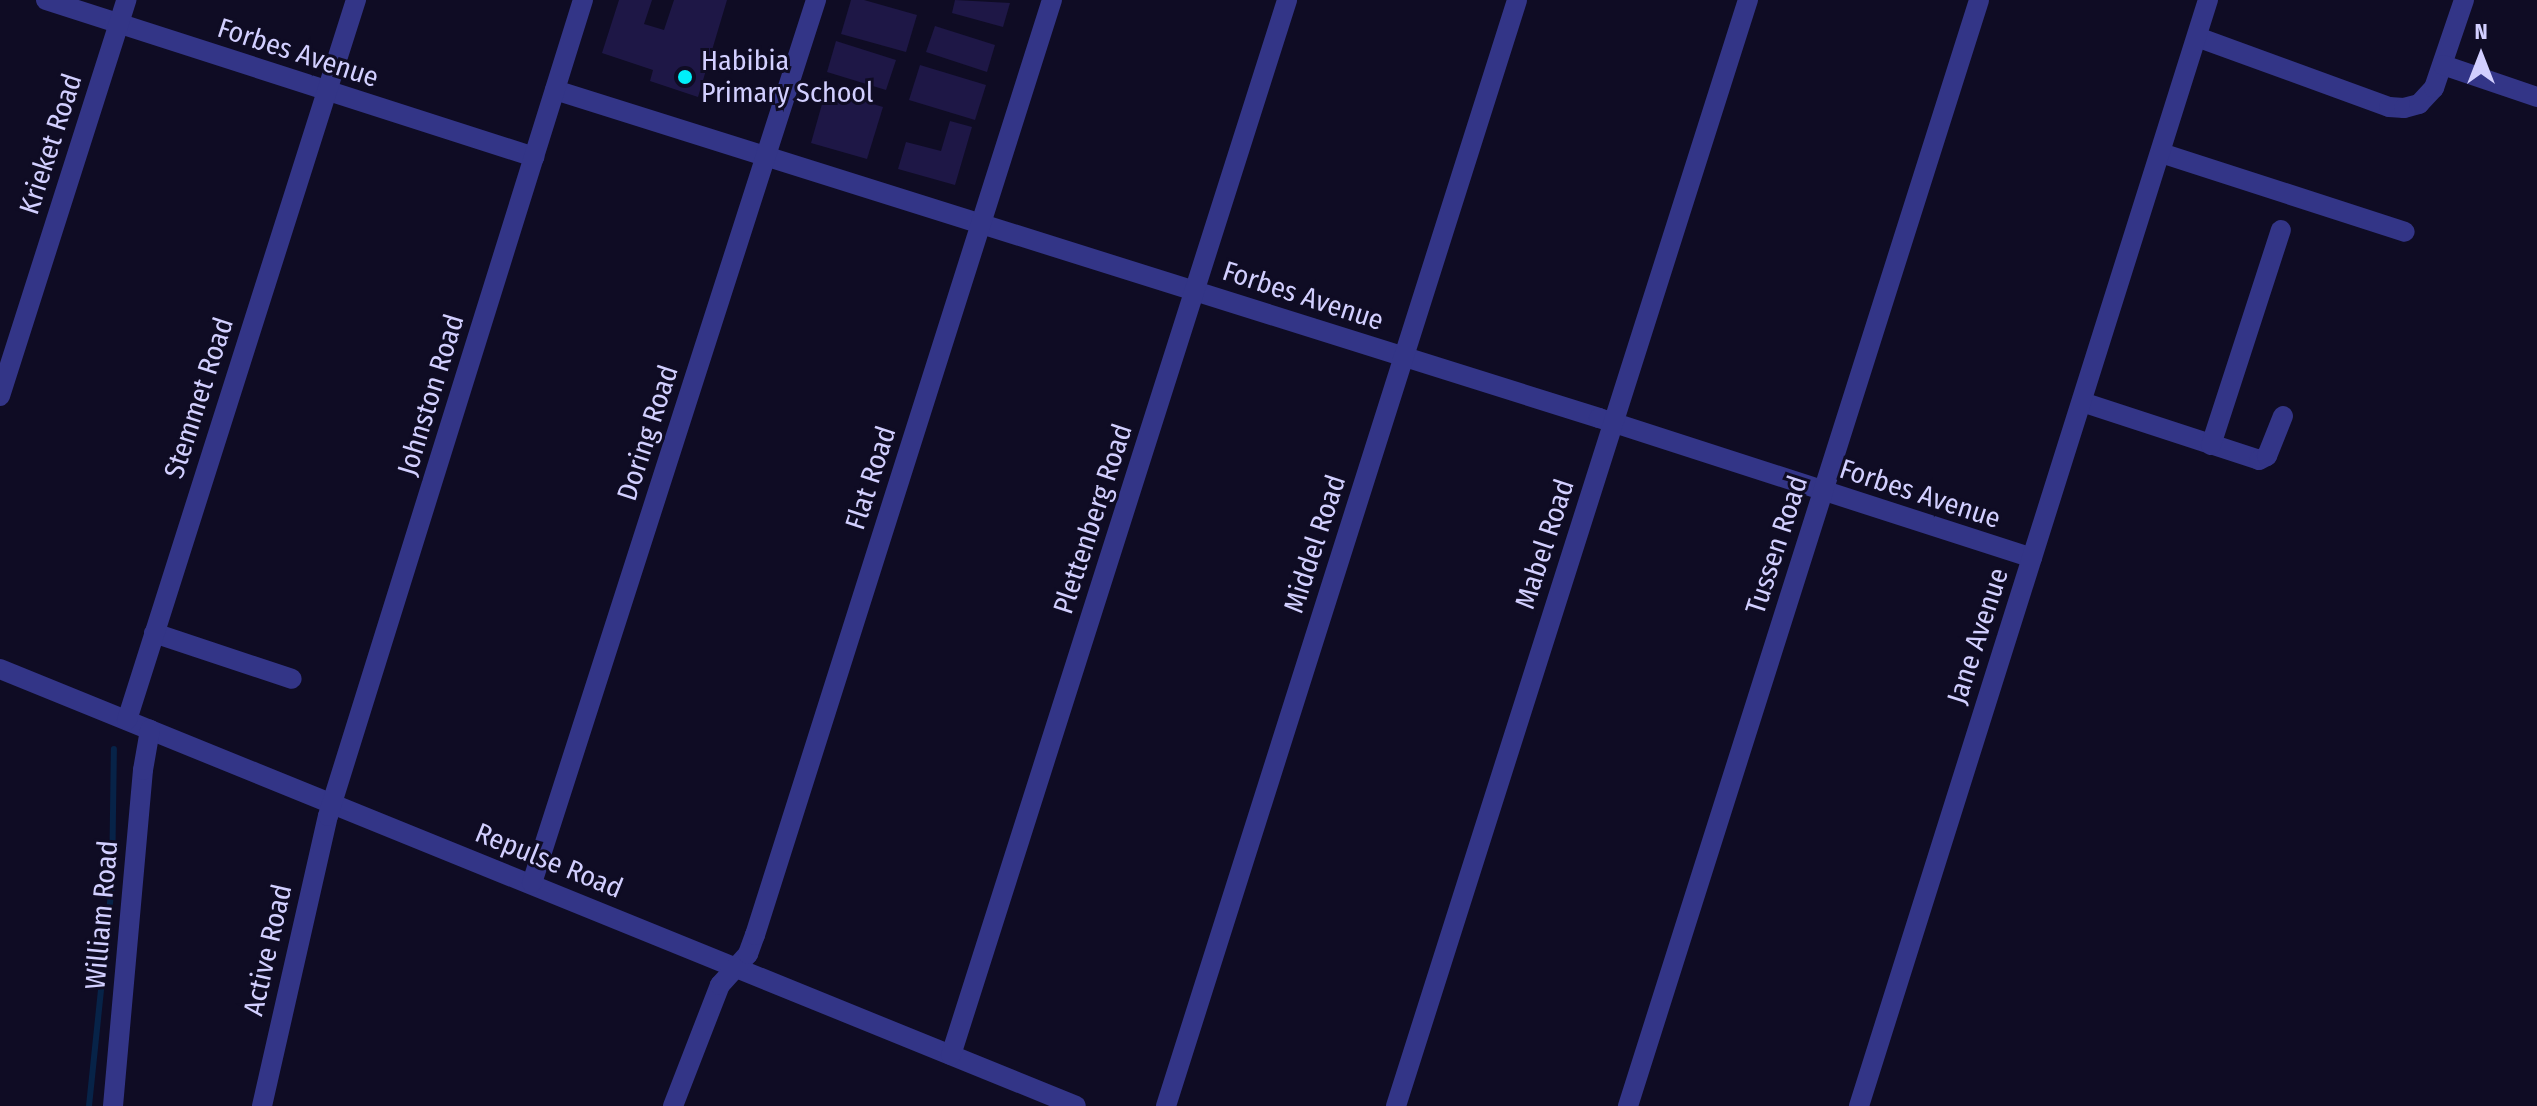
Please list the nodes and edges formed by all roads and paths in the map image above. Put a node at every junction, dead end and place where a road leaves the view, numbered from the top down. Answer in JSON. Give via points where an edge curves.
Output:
{"nodes":[{"id":1,"x":46,"y":0,"type":"edge"},
{"id":2,"x":126,"y":0,"type":"edge"},
{"id":3,"x":356,"y":0,"type":"edge"},
{"id":4,"x":583,"y":0,"type":"edge"},
{"id":5,"x":816,"y":0,"type":"edge"},
{"id":6,"x":1052,"y":0,"type":"edge"},
{"id":7,"x":1287,"y":0,"type":"edge"},
{"id":8,"x":1517,"y":0,"type":"edge"},
{"id":9,"x":1748,"y":0,"type":"edge"},
{"id":10,"x":1979,"y":0,"type":"edge"},
{"id":11,"x":2208,"y":0,"type":"edge"},
{"id":12,"x":2464,"y":0,"type":"edge"},
{"id":13,"x":118,"y":24,"type":"junction"},
{"id":14,"x":2197,"y":37,"type":"junction"},
{"id":15,"x":2443,"y":65,"type":"junction"},
{"id":16,"x":555,"y":90,"type":"junction"},
{"id":17,"x":326,"y":92,"type":"junction"},
{"id":18,"x":2537,"y":97,"type":"edge"},
{"id":19,"x":2161,"y":153,"type":"junction"},
{"id":20,"x":534,"y":157,"type":"junction"},
{"id":21,"x":767,"y":157,"type":"junction"},
{"id":22,"x":981,"y":224,"type":"junction"},
{"id":23,"x":2281,"y":230,"type":"dead end"},
{"id":24,"x":2405,"y":232,"type":"dead end"},
{"id":25,"x":1195,"y":291,"type":"junction"},
{"id":26,"x":1404,"y":357,"type":"junction"},
{"id":27,"x":0,"y":396,"type":"edge"},
{"id":28,"x":2082,"y":402,"type":"junction"},
{"id":29,"x":2283,"y":416,"type":"dead end"},
{"id":30,"x":1614,"y":422,"type":"junction"},
{"id":31,"x":2211,"y":445,"type":"junction"},
{"id":32,"x":1823,"y":493,"type":"junction"},
{"id":33,"x":2032,"y":558,"type":"junction"},
{"id":34,"x":154,"y":633,"type":"junction"},
{"id":35,"x":0,"y":669,"type":"edge"},
{"id":36,"x":292,"y":679,"type":"dead end"},
{"id":37,"x":127,"y":720,"type":"junction"},
{"id":38,"x":150,"y":730,"type":"junction"},
{"id":39,"x":331,"y":807,"type":"junction"},
{"id":40,"x":532,"y":883,"type":"junction"},
{"id":41,"x":734,"y":969,"type":"junction"},
{"id":42,"x":951,"y":1055,"type":"junction"},
{"id":43,"x":113,"y":1106,"type":"edge"},
{"id":44,"x":262,"y":1106,"type":"edge"},
{"id":45,"x":673,"y":1106,"type":"edge"},
{"id":46,"x":1076,"y":1106,"type":"edge"},
{"id":47,"x":1166,"y":1106,"type":"edge"},
{"id":48,"x":1396,"y":1106,"type":"edge"},
{"id":49,"x":1628,"y":1106,"type":"edge"},
{"id":50,"x":1859,"y":1106,"type":"edge"}],
"edges":[{"from":1,"to":13,"type":"street","name":"Forbes Avenue"},
{"from":2,"to":13,"type":"street","name":"Krieket Road"},
{"from":3,"to":17,"type":"street","name":"Stemmet Road"},
{"from":4,"to":16,"type":"street","name":"Johnston Road"},
{"from":5,"to":21,"type":"street","name":"Doring Road"},
{"from":6,"to":22,"type":"street","name":"Flat Road"},
{"from":7,"to":25,"type":"street","name":"Plettenberg Road"},
{"from":8,"to":26,"type":"street","name":"Middel Road"},
{"from":9,"to":30,"type":"street","name":"Mabel Road"},
{"from":10,"to":32,"type":"street","name":"Tussen Road"},
{"from":11,"to":14,"type":"street","name":"Jane Avenue"},
{"from":12,"to":15,"type":"street"},
{"from":13,"to":17,"type":"street","name":"Forbes Avenue"},
{"from":13,"to":27,"type":"street","name":"Krieket Road"},
{"from":14,"to":15,"type":"street","via":[[2389,107],[2419,104],[2434,88]]},
{"from":14,"to":19,"type":"street","name":"Jane Avenue"},
{"from":15,"to":18,"type":"street"},
{"from":16,"to":20,"type":"street","name":"Johnston Road"},
{"from":16,"to":21,"type":"street","name":"Forbes Avenue"},
{"from":17,"to":20,"type":"street","name":"Forbes Avenue"},
{"from":17,"to":34,"type":"street","name":"Stemmet Road"},
{"from":19,"to":24,"type":"street"},
{"from":19,"to":28,"type":"street","name":"Jane Avenue"},
{"from":20,"to":39,"type":"street","name":"Johnston Road"},
{"from":21,"to":22,"type":"street","name":"Forbes Avenue"},
{"from":21,"to":40,"type":"street","name":"Doring Road"},
{"from":22,"to":25,"type":"street","name":"Forbes Avenue"},
{"from":22,"to":41,"type":"street","name":"Flat Road","via":[[755,935],[748,954]]},
{"from":23,"to":31,"type":"street"},
{"from":25,"to":26,"type":"street","name":"Forbes Avenue"},
{"from":25,"to":42,"type":"street","name":"Plettenberg Road"},
{"from":26,"to":30,"type":"street","name":"Forbes Avenue"},
{"from":26,"to":47,"type":"street","name":"Middel Road"},
{"from":28,"to":31,"type":"street"},
{"from":28,"to":33,"type":"street","name":"Jane Avenue"},
{"from":29,"to":31,"type":"street","via":[[2263,459]]},
{"from":30,"to":32,"type":"street","name":"Forbes Avenue"},
{"from":30,"to":48,"type":"street","name":"Mabel Road"},
{"from":32,"to":33,"type":"street","name":"Forbes Avenue"},
{"from":32,"to":49,"type":"street","name":"Tussen Road"},
{"from":33,"to":50,"type":"street","name":"Jane Avenue"},
{"from":34,"to":36,"type":"street"},
{"from":34,"to":37,"type":"street","name":"Stemmet Road"},
{"from":35,"to":37,"type":"street","name":"Repulse Road"},
{"from":37,"to":38,"type":"street","name":"Repulse Road"},
{"from":38,"to":39,"type":"street","name":"Repulse Road"},
{"from":38,"to":43,"type":"street","name":"William Road"},
{"from":39,"to":40,"type":"street","name":"Repulse Road"},
{"from":39,"to":44,"type":"street","name":"Active Road"},
{"from":40,"to":41,"type":"street","name":"Repulse Road"},
{"from":41,"to":42,"type":"street","name":"Repulse Road"},
{"from":41,"to":45,"type":"street","name":"Flat Road","via":[[720,985]]},
{"from":42,"to":46,"type":"street","name":"Repulse Road"}]}
